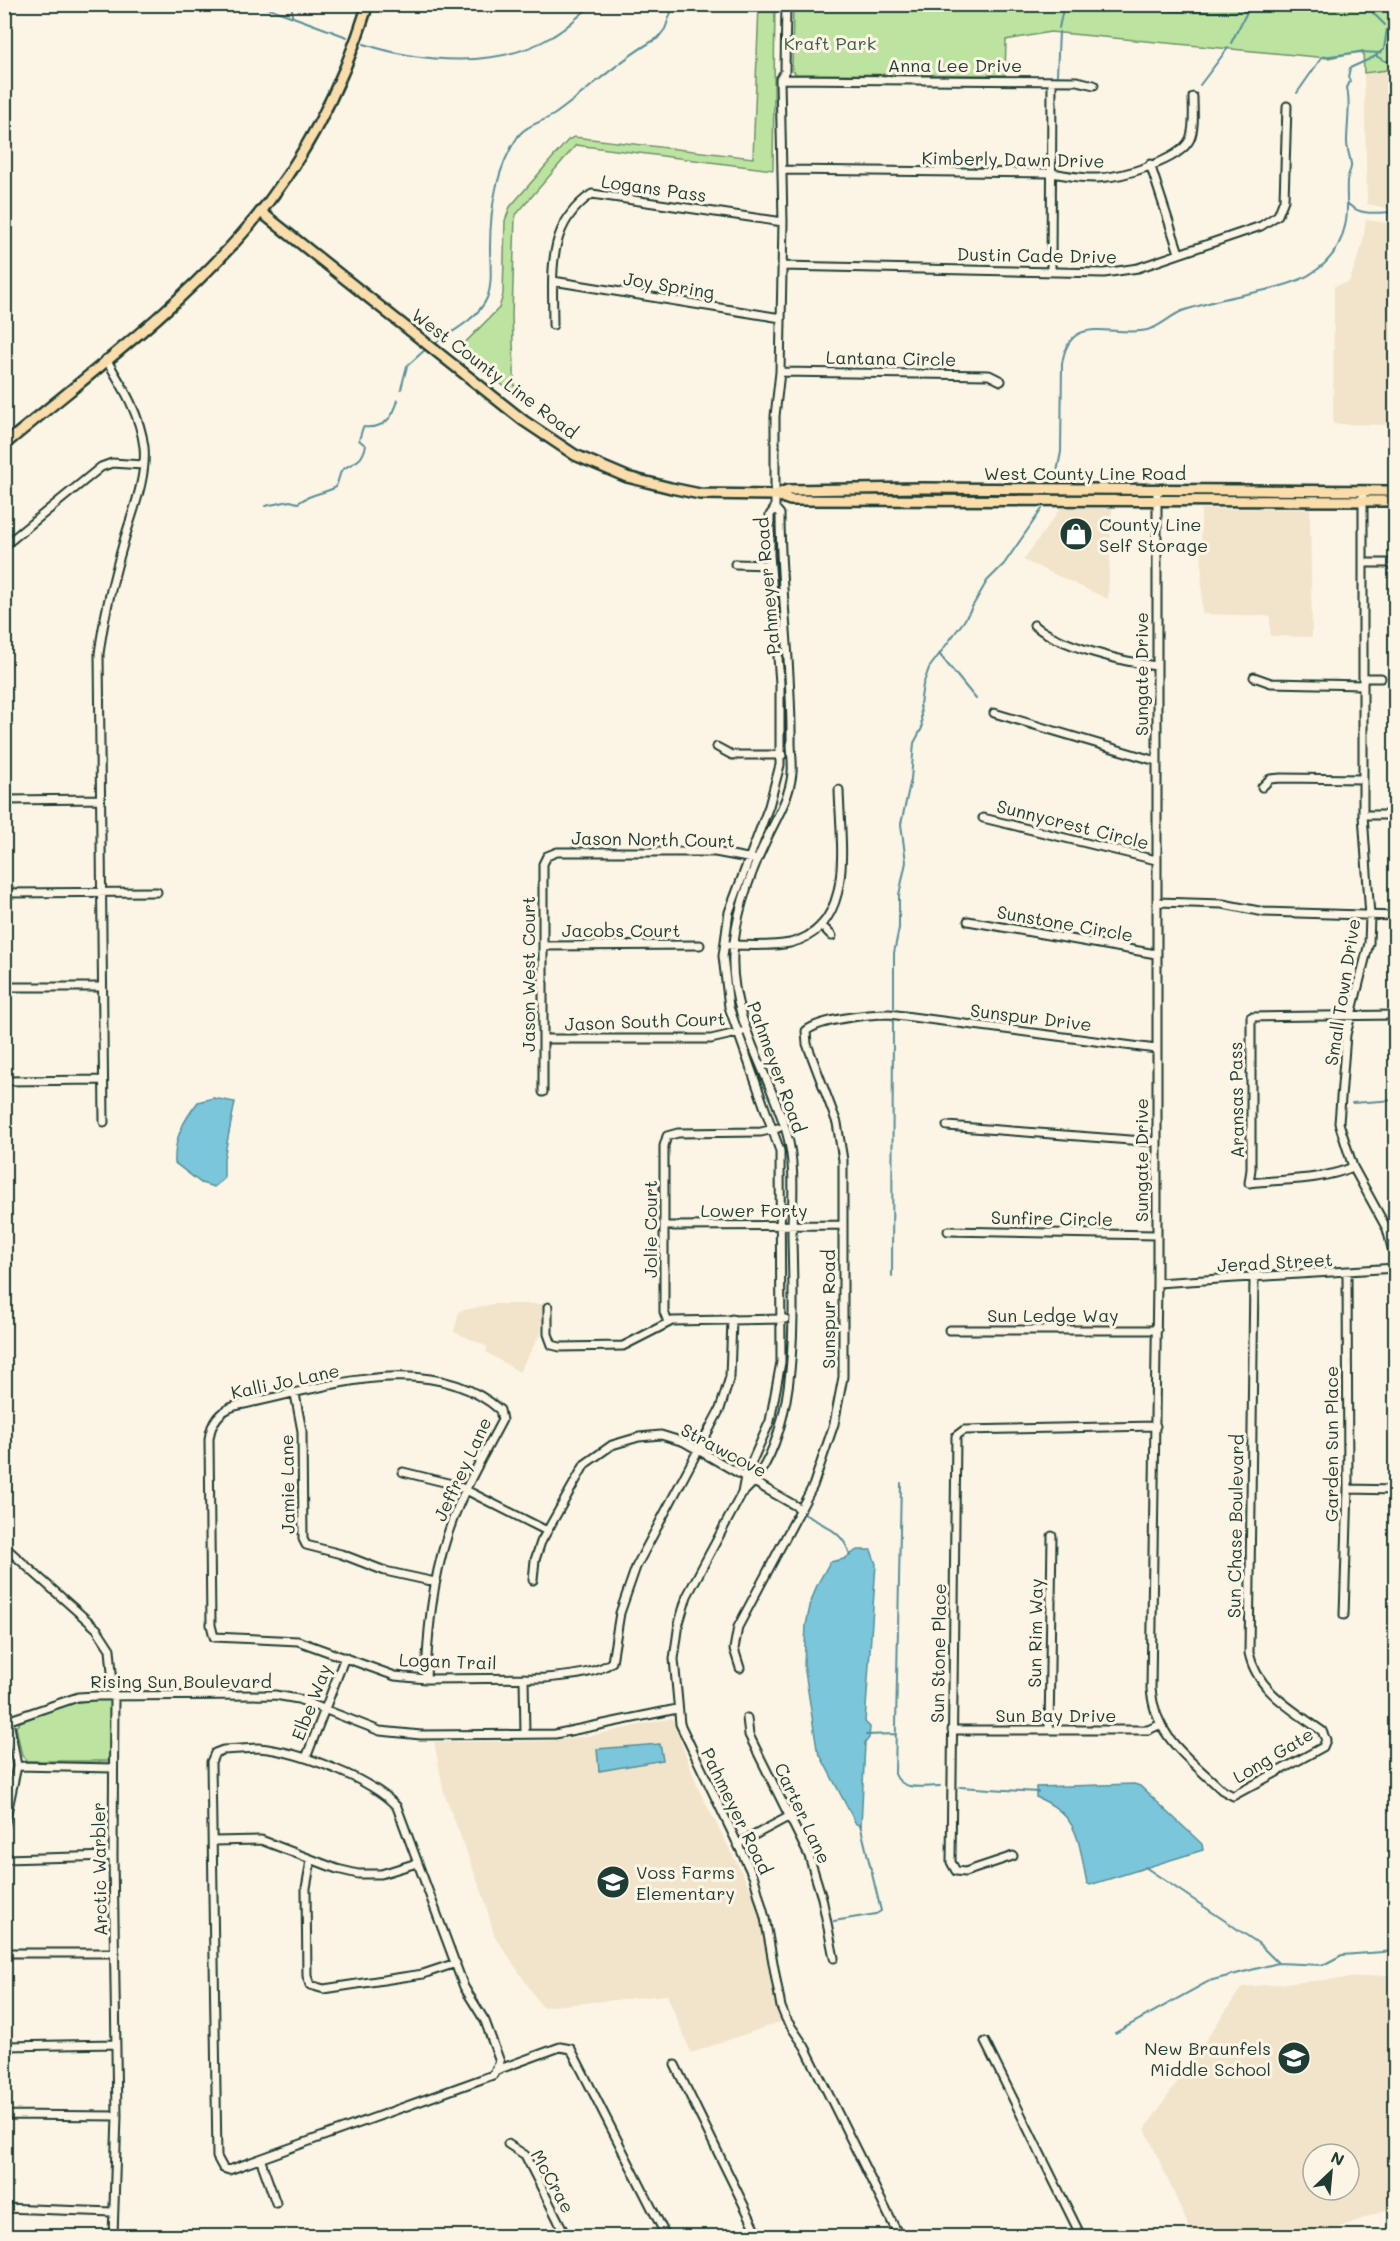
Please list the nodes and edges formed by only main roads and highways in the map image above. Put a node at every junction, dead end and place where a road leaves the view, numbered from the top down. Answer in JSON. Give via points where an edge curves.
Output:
{"nodes":[{"id":1,"x":368,"y":4,"type":"edge"},
{"id":2,"x":261,"y":212,"type":"junction"},
{"id":3,"x":4,"y":445,"type":"edge"},
{"id":4,"x":1395,"y":491,"type":"edge"},
{"id":5,"x":1072,"y":495,"type":"junction"},
{"id":6,"x":1363,"y":497,"type":"junction"},
{"id":7,"x":1395,"y":501,"type":"edge"}],
"edges":[{"from":1,"to":2,"type":"main road","via":[[342,77],[321,118]]},
{"from":2,"to":3,"type":"main road","via":[[189,290]]},
{"from":2,"to":5,"type":"main road","name":"West County Line Road","via":[[539,432],[608,470],[649,484],[700,494],[776,495],[790,500]]},
{"from":4,"to":6,"type":"main road","name":"West County Line Road"},
{"from":5,"to":6,"type":"main road","name":"West County Line Road","via":[[1157,501]]},
{"from":5,"to":6,"type":"main road","name":"West County Line Road","via":[[1157,490]]},
{"from":6,"to":7,"type":"main road","name":"West County Line Road"}]}
